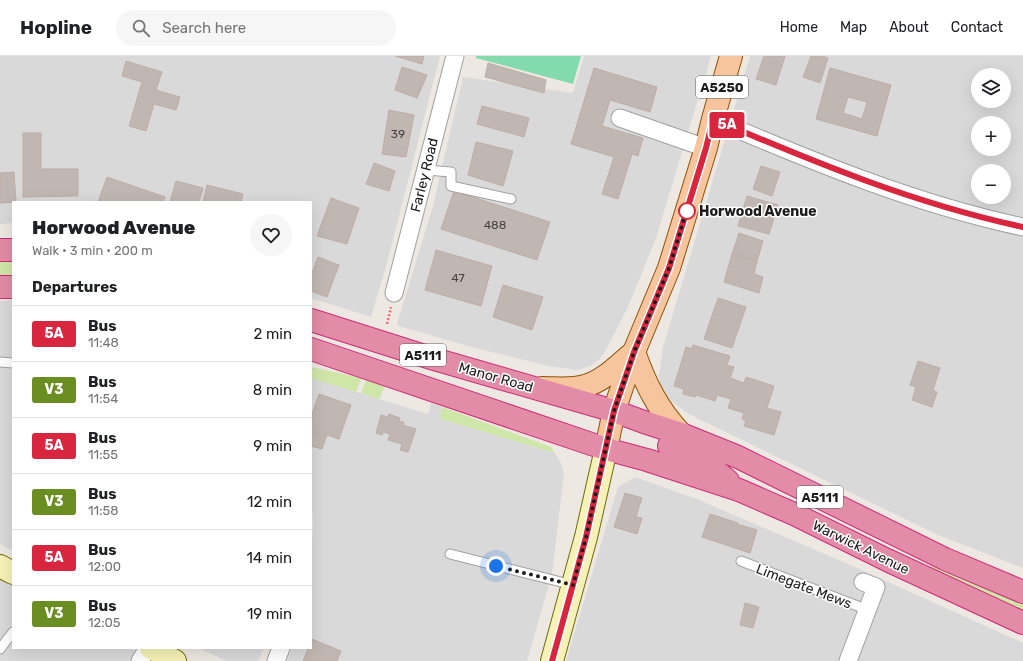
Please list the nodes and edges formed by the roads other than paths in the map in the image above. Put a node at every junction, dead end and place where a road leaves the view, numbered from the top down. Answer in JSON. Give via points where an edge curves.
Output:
{"nodes":[{"id":1,"x":455,"y":56,"type":"edge"},
{"id":2,"x":731,"y":56,"type":"edge"},
{"id":3,"x":620,"y":118,"type":"dead end"},
{"id":4,"x":713,"y":119,"type":"junction"},
{"id":5,"x":706,"y":148,"type":"junction"},
{"id":6,"x":426,"y":170,"type":"junction"},
{"id":7,"x":512,"y":199,"type":"dead end"},
{"id":8,"x":1023,"y":226,"type":"edge"},
{"id":9,"x":0,"y":250,"type":"edge"},
{"id":10,"x":12,"y":250,"type":"edge"},
{"id":11,"x":0,"y":287,"type":"edge"},
{"id":12,"x":12,"y":287,"type":"edge"},
{"id":13,"x":394,"y":293,"type":"road end"},
{"id":14,"x":312,"y":320,"type":"edge"},
{"id":15,"x":312,"y":349,"type":"edge"},
{"id":16,"x":634,"y":352,"type":"junction"},
{"id":17,"x":0,"y":362,"type":"edge"},
{"id":18,"x":12,"y":363,"type":"edge"},
{"id":19,"x":535,"y":388,"type":"junction"},
{"id":20,"x":614,"y":411,"type":"junction"},
{"id":21,"x":681,"y":434,"type":"junction"},
{"id":22,"x":606,"y":449,"type":"junction"},
{"id":23,"x":739,"y":490,"type":"junction"},
{"id":24,"x":450,"y":554,"type":"dead end"},
{"id":25,"x":741,"y":561,"type":"dead end"},
{"id":26,"x":0,"y":566,"type":"edge"},
{"id":27,"x":12,"y":572,"type":"edge"},
{"id":28,"x":863,"y":582,"type":"dead end"},
{"id":29,"x":573,"y":585,"type":"junction"},
{"id":30,"x":1023,"y":592,"type":"edge"},
{"id":31,"x":868,"y":610,"type":"junction"},
{"id":32,"x":1023,"y":623,"type":"edge"},
{"id":33,"x":12,"y":633,"type":"edge"},
{"id":34,"x":0,"y":649,"type":"edge"},
{"id":35,"x":147,"y":649,"type":"edge"},
{"id":36,"x":154,"y":649,"type":"edge"},
{"id":37,"x":281,"y":649,"type":"edge"},
{"id":38,"x":140,"y":661,"type":"edge"},
{"id":39,"x":175,"y":661,"type":"edge"},
{"id":40,"x":276,"y":661,"type":"edge"},
{"id":41,"x":552,"y":661,"type":"edge"},
{"id":42,"x":848,"y":661,"type":"edge"}],
"edges":[{"from":1,"to":6,"type":"street","name":"Farley Road"},
{"from":2,"to":4,"type":"main road","number":"A5250"},
{"from":3,"to":5,"type":"street"},
{"from":4,"to":5,"type":"main road","number":"A5250"},
{"from":4,"to":8,"type":"street","via":[[856,178],[975,216]]},
{"from":5,"to":16,"type":"main road","number":"A5250","via":[[669,268]]},
{"from":6,"to":7,"type":"lane","via":[[451,172],[451,186]]},
{"from":6,"to":13,"type":"street","name":"Farley Road"},
{"from":9,"to":10,"type":"highway"},
{"from":11,"to":12,"type":"highway"},
{"from":14,"to":19,"type":"highway","name":"Manor Road","number":"A5111"},
{"from":15,"to":22,"type":"highway","number":"A5111"},
{"from":16,"to":19,"type":"main road","number":"A5250","via":[[604,376],[586,386]]},
{"from":16,"to":20,"type":"main road","number":"A5250"},
{"from":16,"to":21,"type":"main road","via":[[652,396]]},
{"from":17,"to":18,"type":"lane"},
{"from":19,"to":20,"type":"highway","name":"Manor Road","number":"A5111"},
{"from":20,"to":21,"type":"highway","name":"Warwick Avenue","number":"A5111"},
{"from":20,"to":22,"type":"main road","number":"A5250"},
{"from":20,"to":23,"type":"highway","number":"A5111","via":[[623,423],[639,434],[703,460]]},
{"from":21,"to":30,"type":"highway","name":"Warwick Avenue","number":"A5111","via":[[738,457],[945,559]]},
{"from":22,"to":23,"type":"highway","name":"Warwick Avenue","number":"A5111"},
{"from":22,"to":29,"type":"street"},
{"from":23,"to":32,"type":"highway","name":"Warwick Avenue","number":"A5111"},
{"from":24,"to":29,"type":"lane"},
{"from":25,"to":31,"type":"lane","name":"Limegate Mews"},
{"from":26,"to":27,"type":"street"},
{"from":28,"to":31,"type":"street","via":[[876,587]]},
{"from":29,"to":41,"type":"street"},
{"from":31,"to":42,"type":"street"},
{"from":33,"to":34,"type":"lane"},
{"from":35,"to":38,"type":"street"},
{"from":36,"to":39,"type":"street"},
{"from":37,"to":40,"type":"street"}]}
